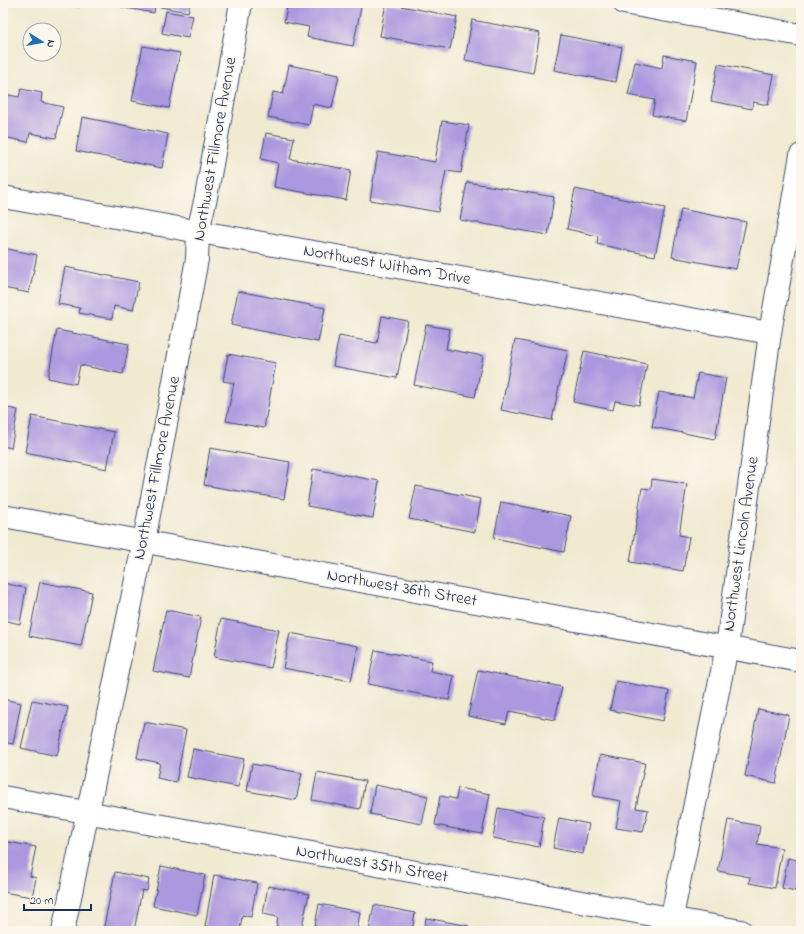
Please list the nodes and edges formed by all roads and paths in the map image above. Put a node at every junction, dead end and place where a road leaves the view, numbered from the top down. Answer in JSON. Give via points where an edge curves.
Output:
{"nodes":[{"id":1,"x":241,"y":3,"type":"edge"},
{"id":2,"x":624,"y":3,"type":"edge"},
{"id":3,"x":801,"y":35,"type":"edge"},
{"id":4,"x":801,"y":155,"type":"edge"},
{"id":5,"x":3,"y":197,"type":"edge"},
{"id":6,"x":797,"y":198,"type":"edge"},
{"id":7,"x":198,"y":231,"type":"junction"},
{"id":8,"x":770,"y":334,"type":"junction"},
{"id":9,"x":3,"y":516,"type":"edge"},
{"id":10,"x":144,"y":541,"type":"junction"},
{"id":11,"x":727,"y":647,"type":"junction"},
{"id":12,"x":801,"y":661,"type":"edge"},
{"id":13,"x":3,"y":797,"type":"edge"},
{"id":14,"x":88,"y":812,"type":"junction"},
{"id":15,"x":670,"y":925,"type":"edge"},
{"id":16,"x":63,"y":931,"type":"edge"},
{"id":17,"x":741,"y":931,"type":"edge"}],
"edges":[{"from":1,"to":7,"type":"street","name":"Northwest Fillmore Avenue"},
{"from":2,"to":3,"type":"street"},
{"from":4,"to":6,"type":"street","name":"Northwest Lincoln Avenue"},
{"from":5,"to":7,"type":"street","name":"Northwest Witham Drive"},
{"from":6,"to":8,"type":"street","name":"Northwest Lincoln Avenue"},
{"from":7,"to":8,"type":"street","name":"Northwest Witham Drive"},
{"from":7,"to":10,"type":"street","name":"Northwest Fillmore Avenue","via":[[197,259]]},
{"from":8,"to":11,"type":"street","name":"Northwest Lincoln Avenue"},
{"from":9,"to":10,"type":"street","name":"Northwest 36th Street"},
{"from":10,"to":11,"type":"street","name":"Northwest 36th Street"},
{"from":10,"to":14,"type":"street","name":"Northwest Fillmore Avenue"},
{"from":11,"to":12,"type":"street","name":"Northwest 36th Street"},
{"from":11,"to":15,"type":"street","name":"Northwest Lincoln Avenue"},
{"from":13,"to":14,"type":"street","name":"Northwest 35th Street"},
{"from":14,"to":15,"type":"street","name":"Northwest 35th Street"},
{"from":14,"to":16,"type":"street","name":"Northwest Fillmore Avenue"},
{"from":15,"to":17,"type":"street","name":"Northwest 35th Street"}]}
